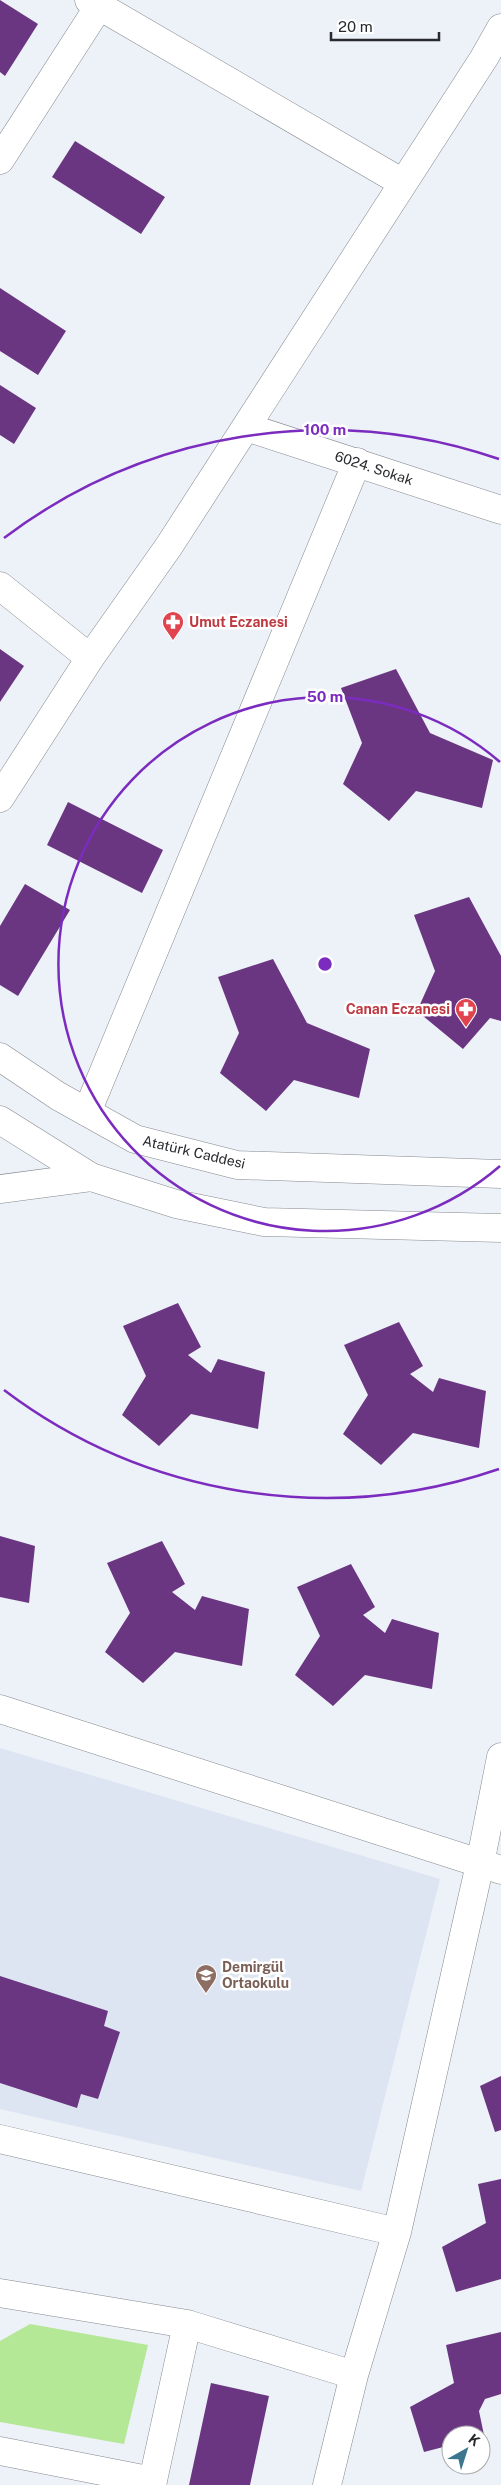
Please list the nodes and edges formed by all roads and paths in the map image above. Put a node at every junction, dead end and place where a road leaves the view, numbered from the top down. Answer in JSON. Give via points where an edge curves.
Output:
{"nodes":[{"id":1,"x":97,"y":2,"type":"edge"},
{"id":2,"x":501,"y":28,"type":"edge"},
{"id":3,"x":0,"y":160,"type":"edge"},
{"id":4,"x":403,"y":183,"type":"junction"},
{"id":5,"x":246,"y":427,"type":"junction"},
{"id":6,"x":357,"y":462,"type":"junction"},
{"id":7,"x":501,"y":510,"type":"edge"},
{"id":8,"x":0,"y":586,"type":"edge"},
{"id":9,"x":90,"y":658,"type":"junction"},
{"id":10,"x":0,"y":798,"type":"edge"},
{"id":11,"x":0,"y":1057,"type":"edge"},
{"id":12,"x":86,"y":1112,"type":"junction"},
{"id":13,"x":0,"y":1120,"type":"edge"},
{"id":14,"x":501,"y":1174,"type":"edge"},
{"id":15,"x":91,"y":1177,"type":"junction"},
{"id":16,"x":0,"y":1189,"type":"edge"},
{"id":17,"x":501,"y":1228,"type":"edge"},
{"id":18,"x":0,"y":1709,"type":"edge"},
{"id":19,"x":501,"y":1757,"type":"edge"},
{"id":20,"x":490,"y":1867,"type":"edge"},
{"id":21,"x":0,"y":2138,"type":"edge"},
{"id":22,"x":397,"y":2232,"type":"junction"},
{"id":23,"x":0,"y":2293,"type":"edge"},
{"id":24,"x":187,"y":2324,"type":"junction"},
{"id":25,"x":354,"y":2375,"type":"junction"},
{"id":26,"x":0,"y":2452,"type":"edge"},
{"id":27,"x":152,"y":2483,"type":"edge"},
{"id":28,"x":328,"y":2485,"type":"edge"}],
"edges":[{"from":1,"to":3,"type":"street"},
{"from":1,"to":4,"type":"street"},
{"from":2,"to":4,"type":"street"},
{"from":4,"to":5,"type":"street"},
{"from":5,"to":6,"type":"street","name":"6024. Sokak"},
{"from":5,"to":9,"type":"street","via":[[169,546]]},
{"from":6,"to":7,"type":"street","name":"6024. Sokak"},
{"from":6,"to":12,"type":"street"},
{"from":8,"to":9,"type":"street"},
{"from":9,"to":10,"type":"street"},
{"from":11,"to":12,"type":"street","name":"Atatürk Caddesi"},
{"from":12,"to":14,"type":"street","name":"Atatürk Caddesi","via":[[135,1139],[237,1166]]},
{"from":13,"to":15,"type":"street"},
{"from":15,"to":16,"type":"street"},
{"from":15,"to":17,"type":"street","via":[[176,1204],[264,1222]]},
{"from":18,"to":20,"type":"street"},
{"from":19,"to":20,"type":"street"},
{"from":20,"to":22,"type":"street"},
{"from":21,"to":22,"type":"street"},
{"from":22,"to":25,"type":"street"},
{"from":23,"to":24,"type":"street"},
{"from":24,"to":25,"type":"street"},
{"from":24,"to":27,"type":"street"},
{"from":25,"to":28,"type":"street"},
{"from":26,"to":27,"type":"street"}]}
